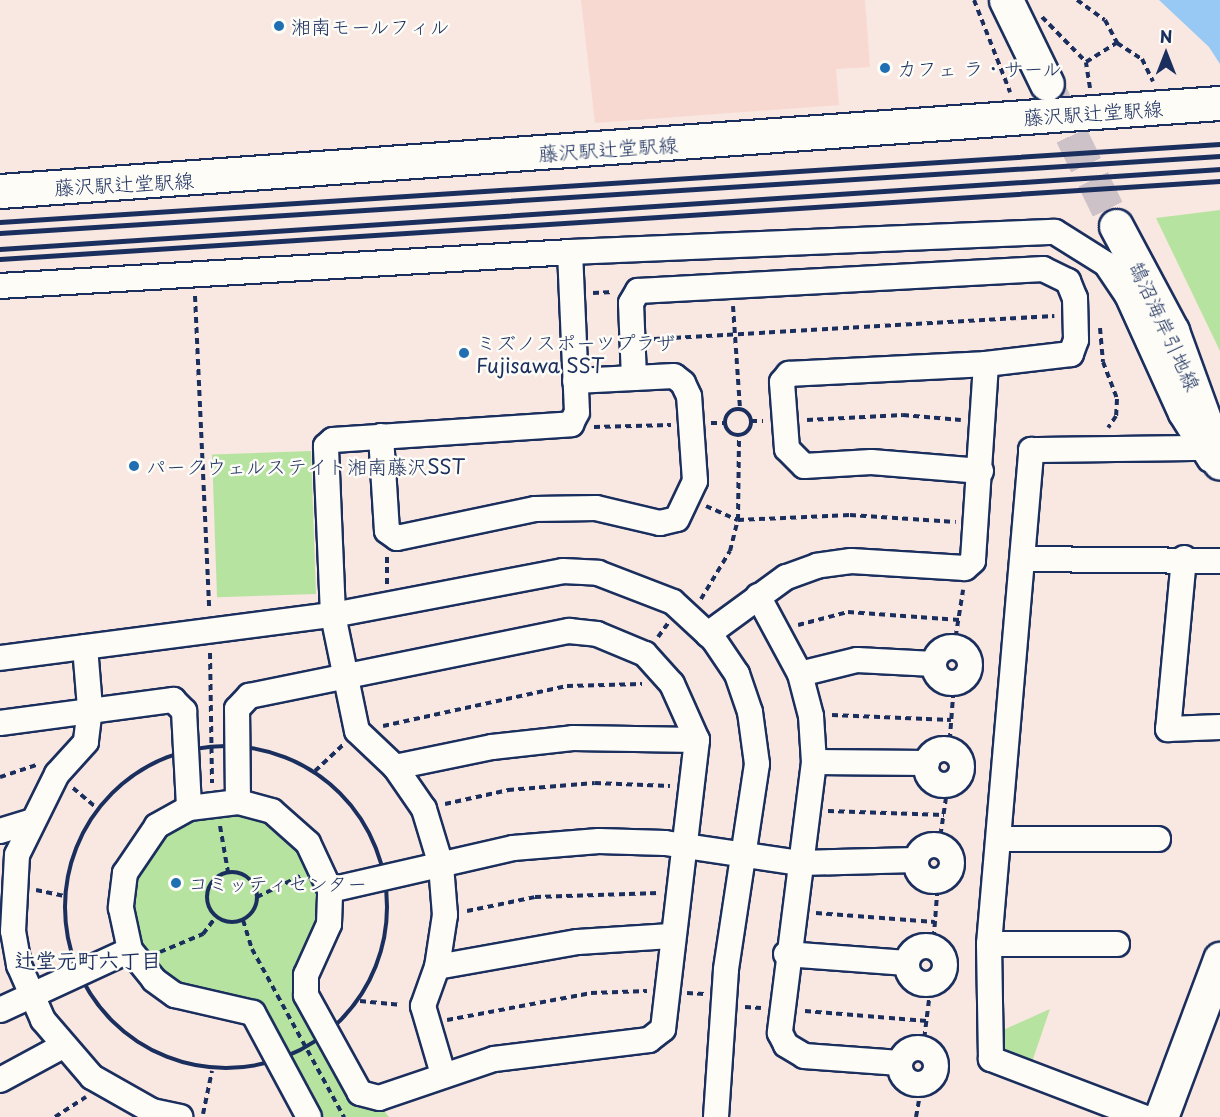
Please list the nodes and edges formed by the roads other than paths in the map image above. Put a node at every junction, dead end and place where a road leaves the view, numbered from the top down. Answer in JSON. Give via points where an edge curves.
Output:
{"nodes":[{"id":1,"x":1006,"y":0,"type":"edge"},
{"id":2,"x":1047,"y":84,"type":"tunnel mouth"},
{"id":3,"x":1218,"y":104,"type":"edge"},
{"id":4,"x":0,"y":191,"type":"edge"},
{"id":5,"x":1116,"y":226,"type":"tunnel mouth"},
{"id":6,"x":570,"y":252,"type":"junction"},
{"id":7,"x":0,"y":286,"type":"edge"},
{"id":8,"x":986,"y":364,"type":"junction"},
{"id":9,"x":634,"y":378,"type":"junction"},
{"id":10,"x":575,"y":381,"type":"junction"},
{"id":11,"x":381,"y":436,"type":"junction"},
{"id":12,"x":1210,"y":456,"type":"edge"},
{"id":13,"x":1220,"y":470,"type":"edge"},
{"id":14,"x":981,"y":471,"type":"junction"},
{"id":15,"x":1184,"y":558,"type":"junction"},
{"id":16,"x":1023,"y":559,"type":"junction"},
{"id":17,"x":1220,"y":561,"type":"edge"},
{"id":18,"x":758,"y":596,"type":"junction"},
{"id":19,"x":333,"y":615,"type":"junction"},
{"id":20,"x":708,"y":634,"type":"junction"},
{"id":21,"x":85,"y":646,"type":"junction"},
{"id":22,"x":0,"y":658,"type":"edge"},
{"id":23,"x":934,"y":664,"type":"junction"},
{"id":24,"x":800,"y":674,"type":"junction"},
{"id":25,"x":345,"y":677,"type":"junction"},
{"id":26,"x":90,"y":708,"type":"junction"},
{"id":27,"x":0,"y":723,"type":"edge"},
{"id":28,"x":1220,"y":727,"type":"edge"},
{"id":29,"x":697,"y":740,"type":"junction"},
{"id":30,"x":814,"y":762,"type":"junction"},
{"id":31,"x":927,"y":764,"type":"junction"},
{"id":32,"x":395,"y":767,"type":"junction"},
{"id":33,"x":227,"y":802,"type":"junction"},
{"id":34,"x":189,"y":808,"type":"junction"},
{"id":35,"x":29,"y":822,"type":"junction"},
{"id":36,"x":0,"y":831,"type":"edge"},
{"id":37,"x":1001,"y":840,"type":"junction"},
{"id":38,"x":1158,"y":840,"type":"dead end"},
{"id":39,"x":685,"y":846,"type":"junction"},
{"id":40,"x":743,"y":855,"type":"junction"},
{"id":41,"x":916,"y":860,"type":"junction"},
{"id":42,"x":801,"y":863,"type":"junction"},
{"id":43,"x":441,"y":865,"type":"junction"},
{"id":44,"x":330,"y":890,"type":"junction"},
{"id":45,"x":6,"y":934,"type":"edge"},
{"id":46,"x":671,"y":936,"type":"junction"},
{"id":47,"x":990,"y":944,"type":"junction"},
{"id":48,"x":1117,"y":944,"type":"dead end"},
{"id":49,"x":786,"y":954,"type":"junction"},
{"id":50,"x":134,"y":956,"type":"junction"},
{"id":51,"x":1220,"y":959,"type":"edge"},
{"id":52,"x":907,"y":963,"type":"junction"},
{"id":53,"x":437,"y":967,"type":"junction"},
{"id":54,"x":29,"y":994,"type":"junction"},
{"id":55,"x":0,"y":1010,"type":"edge"},
{"id":56,"x":63,"y":1046,"type":"junction"},
{"id":57,"x":900,"y":1063,"type":"junction"},
{"id":58,"x":443,"y":1074,"type":"junction"},
{"id":59,"x":0,"y":1080,"type":"edge"},
{"id":60,"x":148,"y":1114,"type":"edge"},
{"id":61,"x":180,"y":1117,"type":"edge"},
{"id":62,"x":309,"y":1117,"type":"edge"},
{"id":63,"x":716,"y":1117,"type":"edge"},
{"id":64,"x":1143,"y":1117,"type":"edge"},
{"id":65,"x":1161,"y":1117,"type":"edge"}],
"edges":[{"from":1,"to":2,"type":"street"},
{"from":3,"to":4,"type":"street","name":"藤沢駅辻堂駅線"},
{"from":5,"to":12,"type":"street","name":"鵠沼海岸引地線","via":[[1172,331]]},
{"from":6,"to":7,"type":"street"},
{"from":6,"to":10,"type":"street"},
{"from":6,"to":12,"type":"street","via":[[1056,232],[1089,249],[1127,295]]},
{"from":8,"to":9,"type":"street","via":[[1071,354],[1075,314],[1068,281],[1043,268],[638,291],[631,303]]},
{"from":8,"to":14,"type":"street"},
{"from":8,"to":14,"type":"street","via":[[789,374],[782,382],[787,449],[804,466],[871,462]]},
{"from":9,"to":10,"type":"street"},
{"from":9,"to":11,"type":"street","via":[[674,376],[683,383],[694,481],[690,499],[670,523],[596,508],[557,507],[397,538],[387,531]]},
{"from":10,"to":11,"type":"street","via":[[577,417],[571,424]]},
{"from":11,"to":19,"type":"street","via":[[333,440],[326,446]]},
{"from":12,"to":13,"type":"street"},
{"from":12,"to":16,"type":"street","via":[[1031,450]]},
{"from":14,"to":18,"type":"street","via":[[973,561],[965,568],[851,561],[797,574]]},
{"from":15,"to":16,"type":"street"},
{"from":15,"to":17,"type":"street"},
{"from":15,"to":28,"type":"street","via":[[1168,729]]},
{"from":16,"to":37,"type":"street"},
{"from":18,"to":20,"type":"street"},
{"from":18,"to":24,"type":"street"},
{"from":19,"to":20,"type":"street","via":[[563,571],[598,573],[673,602]]},
{"from":19,"to":21,"type":"street"},
{"from":19,"to":25,"type":"street"},
{"from":20,"to":40,"type":"street","via":[[737,674],[750,712],[757,764]]},
{"from":21,"to":22,"type":"street"},
{"from":21,"to":26,"type":"street"},
{"from":23,"to":23,"type":"street","via":[[939,653],[954,647],[964,651],[970,667],[954,683],[942,680]]},
{"from":23,"to":24,"type":"street","via":[[857,660]]},
{"from":24,"to":30,"type":"street","via":[[812,716]]},
{"from":25,"to":29,"type":"street","via":[[569,631],[597,634],[645,654],[672,684]]},
{"from":25,"to":32,"type":"street","via":[[357,731]]},
{"from":25,"to":33,"type":"street","via":[[249,696],[237,709]]},
{"from":26,"to":27,"type":"street"},
{"from":26,"to":34,"type":"street","via":[[173,700],[184,711]]},
{"from":26,"to":35,"type":"street","via":[[86,742],[57,774]]},
{"from":29,"to":32,"type":"street","via":[[573,738],[492,747]]},
{"from":29,"to":39,"type":"street"},
{"from":30,"to":31,"type":"street"},
{"from":30,"to":42,"type":"street"},
{"from":31,"to":31,"type":"street","via":[[938,750],[949,750],[962,768],[948,784],[932,779]]},
{"from":32,"to":43,"type":"street","via":[[423,809]]},
{"from":33,"to":34,"type":"street"},
{"from":33,"to":44,"type":"street","via":[[272,811],[294,827],[322,865]]},
{"from":34,"to":50,"type":"street","via":[[157,826],[125,873],[122,908]]},
{"from":35,"to":36,"type":"street"},
{"from":35,"to":45,"type":"street","via":[[16,855]]},
{"from":37,"to":38,"type":"street"},
{"from":37,"to":47,"type":"street"},
{"from":39,"to":40,"type":"street"},
{"from":39,"to":43,"type":"street","via":[[599,841],[513,848]]},
{"from":39,"to":46,"type":"street"},
{"from":40,"to":42,"type":"street"},
{"from":40,"to":63,"type":"street","via":[[726,970]]},
{"from":41,"to":41,"type":"street","via":[[922,849],[939,845],[953,864],[938,881],[921,876]]},
{"from":41,"to":42,"type":"street"},
{"from":42,"to":49,"type":"street"},
{"from":43,"to":44,"type":"street"},
{"from":43,"to":53,"type":"street","via":[[445,915]]},
{"from":44,"to":58,"type":"street","via":[[329,924],[306,975],[306,995],[360,1093],[379,1098]]},
{"from":45,"to":54,"type":"street"},
{"from":46,"to":53,"type":"street","via":[[578,942]]},
{"from":46,"to":58,"type":"street","via":[[663,1029],[649,1040],[562,1047]]},
{"from":47,"to":48,"type":"street"},
{"from":47,"to":64,"type":"street","via":[[991,1059]]},
{"from":49,"to":52,"type":"street"},
{"from":49,"to":57,"type":"street","via":[[780,1033],[786,1045],[804,1056]]},
{"from":50,"to":54,"type":"street"},
{"from":50,"to":62,"type":"street","via":[[175,995],[253,1013]]},
{"from":51,"to":65,"type":"street"},
{"from":52,"to":52,"type":"street","via":[[918,948],[933,948],[945,966],[931,984],[914,980]]},
{"from":53,"to":58,"type":"street","via":[[426,1015]]},
{"from":54,"to":55,"type":"street"},
{"from":54,"to":56,"type":"street"},
{"from":56,"to":59,"type":"street"},
{"from":56,"to":60,"type":"street","via":[[104,1085]]},
{"from":57,"to":57,"type":"street","via":[[906,1052],[923,1048],[937,1067],[922,1083],[906,1079]]},
{"from":60,"to":61,"type":"street"}]}
